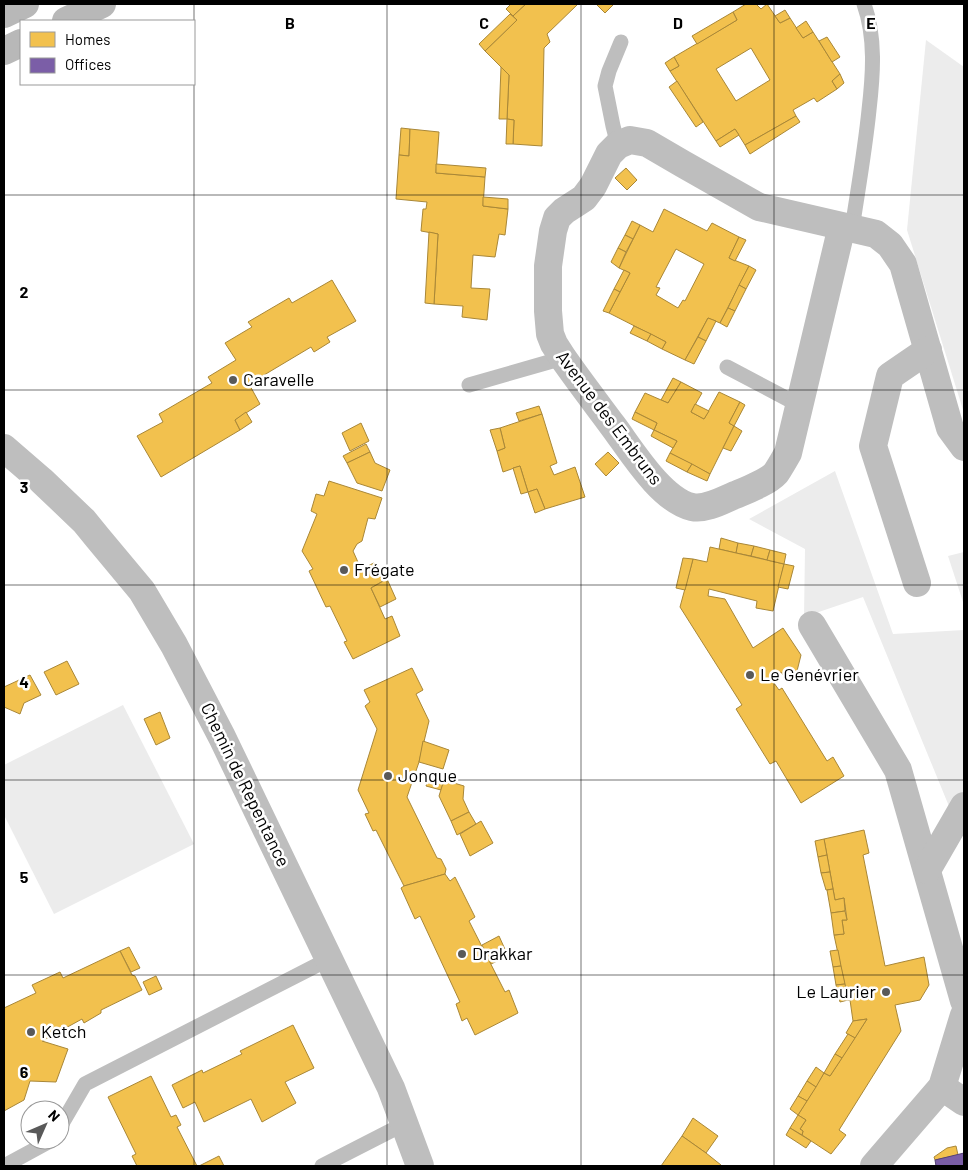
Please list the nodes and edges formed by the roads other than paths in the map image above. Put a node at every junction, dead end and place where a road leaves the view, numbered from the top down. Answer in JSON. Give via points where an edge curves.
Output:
{"nodes":[{"id":1,"x":25,"y":4,"type":"edge"},
{"id":2,"x":102,"y":4,"type":"edge"},
{"id":3,"x":864,"y":4,"type":"edge"},
{"id":4,"x":4,"y":14,"type":"edge"},
{"id":5,"x":68,"y":20,"type":"edge"},
{"id":6,"x":621,"y":42,"type":"dead end"},
{"id":7,"x":20,"y":43,"type":"edge"},
{"id":8,"x":4,"y":51,"type":"edge"},
{"id":9,"x":618,"y":145,"type":"junction"},
{"id":10,"x":847,"y":227,"type":"junction"},
{"id":11,"x":928,"y":350,"type":"junction"},
{"id":12,"x":562,"y":358,"type":"junction"},
{"id":13,"x":727,"y":367,"type":"dead end"},
{"id":14,"x":469,"y":385,"type":"dead end"},
{"id":15,"x":799,"y":405,"type":"junction"},
{"id":16,"x":964,"y":447,"type":"edge"},
{"id":17,"x":4,"y":448,"type":"edge"},
{"id":18,"x":917,"y":583,"type":"dead end"},
{"id":19,"x":812,"y":625,"type":"dead end"},
{"id":20,"x":964,"y":806,"type":"edge"},
{"id":21,"x":927,"y":870,"type":"junction"},
{"id":22,"x":329,"y":959,"type":"junction"},
{"id":23,"x":964,"y":1001,"type":"edge"},
{"id":24,"x":964,"y":1015,"type":"edge"},
{"id":25,"x":942,"y":1087,"type":"junction"},
{"id":26,"x":964,"y":1102,"type":"edge"},
{"id":27,"x":70,"y":1110,"type":"edge"},
{"id":28,"x":404,"y":1124,"type":"junction"},
{"id":29,"x":34,"y":1150,"type":"edge"},
{"id":30,"x":4,"y":1166,"type":"edge"},
{"id":31,"x":322,"y":1166,"type":"edge"},
{"id":32,"x":420,"y":1166,"type":"edge"},
{"id":33,"x":874,"y":1166,"type":"edge"}],
"edges":[{"from":1,"to":4,"type":"main road"},
{"from":2,"to":5,"type":"main road"},
{"from":3,"to":10,"type":"lane","via":[[872,46],[873,76],[866,140]]},
{"from":6,"to":9,"type":"lane","via":[[605,86]]},
{"from":7,"to":8,"type":"main road"},
{"from":9,"to":10,"type":"street","via":[[630,140],[647,143],[759,206]]},
{"from":9,"to":12,"type":"street","name":"Avenue des Embruns","via":[[609,154],[584,198],[557,218],[553,231],[548,266],[548,311],[550,334]]},
{"from":10,"to":11,"type":"street","via":[[876,234],[896,252],[903,264]]},
{"from":10,"to":15,"type":"street","name":"Avenue des Embruns"},
{"from":11,"to":16,"type":"street","via":[[950,428]]},
{"from":11,"to":18,"type":"street","via":[[890,376],[873,446]]},
{"from":12,"to":14,"type":"lane"},
{"from":12,"to":15,"type":"street","name":"Avenue des Embruns","via":[[648,473],[667,493],[692,507],[711,505],[775,474],[788,453]]},
{"from":13,"to":15,"type":"lane"},
{"from":17,"to":22,"type":"street","name":"Chemin de Repentance","via":[[84,521],[142,591],[222,737]]},
{"from":19,"to":21,"type":"street","via":[[898,770]]},
{"from":20,"to":21,"type":"street"},
{"from":21,"to":23,"type":"street"},
{"from":22,"to":27,"type":"lane","via":[[85,1084]]},
{"from":22,"to":28,"type":"street","name":"Chemin de Repentance","via":[[391,1088]]},
{"from":24,"to":25,"type":"street"},
{"from":25,"to":26,"type":"street"},
{"from":25,"to":33,"type":"street"},
{"from":28,"to":31,"type":"lane"},
{"from":28,"to":32,"type":"street","name":"Chemin de Repentance"},
{"from":29,"to":30,"type":"lane"}]}
